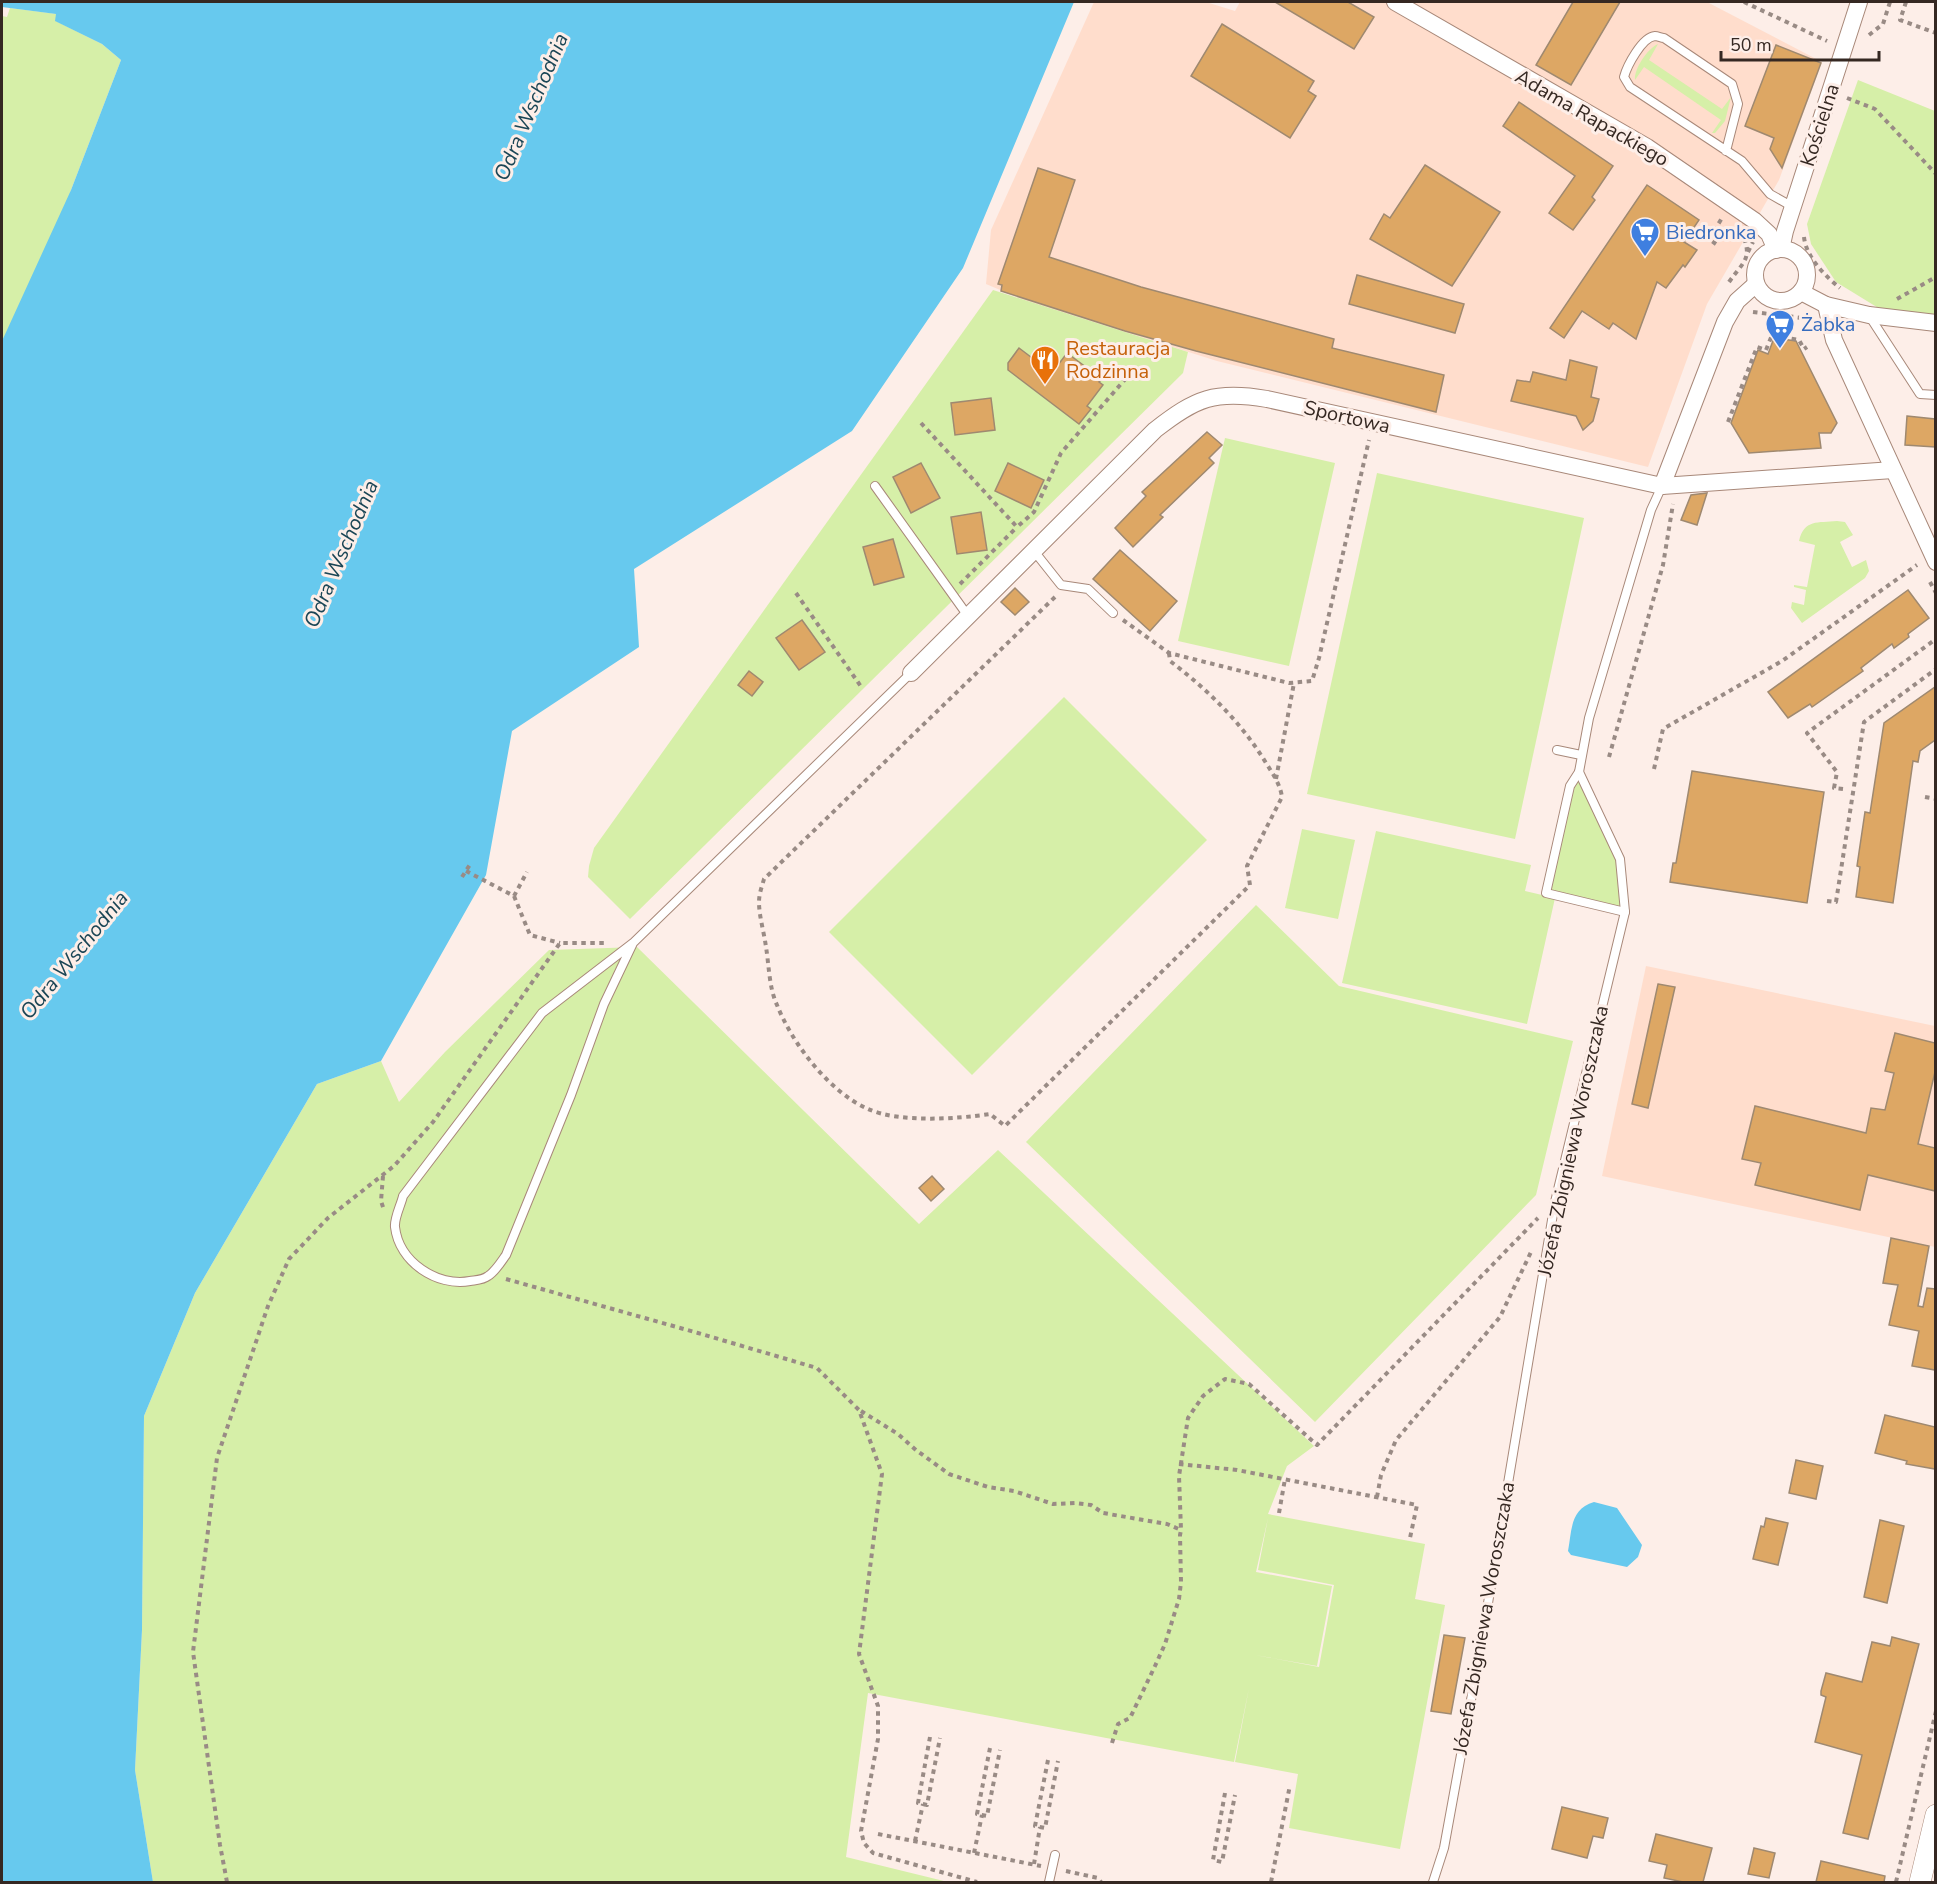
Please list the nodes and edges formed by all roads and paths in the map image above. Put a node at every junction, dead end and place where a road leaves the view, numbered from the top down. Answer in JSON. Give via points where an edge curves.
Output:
{"nodes":[{"id":1,"x":1395,"y":2,"type":"edge"},
{"id":2,"x":1744,"y":2,"type":"edge"},
{"id":3,"x":1859,"y":2,"type":"edge"},
{"id":4,"x":1890,"y":2,"type":"edge"},
{"id":5,"x":1906,"y":2,"type":"edge"},
{"id":6,"x":1935,"y":33,"type":"edge"},
{"id":7,"x":1866,"y":40,"type":"dead end"},
{"id":8,"x":1834,"y":44,"type":"dead end"},
{"id":9,"x":1850,"y":88,"type":"dead end"},
{"id":10,"x":1847,"y":98,"type":"junction"},
{"id":11,"x":1843,"y":109,"type":"dead end"},
{"id":12,"x":1726,"y":151,"type":"junction"},
{"id":13,"x":1935,"y":174,"type":"edge"},
{"id":14,"x":1793,"y":207,"type":"junction"},
{"id":15,"x":1731,"y":221,"type":"dead end"},
{"id":16,"x":1739,"y":226,"type":"dead end"},
{"id":17,"x":1804,"y":231,"type":"dead end"},
{"id":18,"x":1716,"y":244,"type":"dead end"},
{"id":19,"x":1778,"y":249,"type":"junction"},
{"id":20,"x":1935,"y":277,"type":"edge"},
{"id":21,"x":1756,"y":284,"type":"junction"},
{"id":22,"x":1726,"y":287,"type":"dead end"},
{"id":23,"x":1846,"y":291,"type":"dead end"},
{"id":24,"x":1801,"y":292,"type":"junction"},
{"id":25,"x":1904,"y":302,"type":"dead end"},
{"id":26,"x":1826,"y":305,"type":"junction"},
{"id":27,"x":1869,"y":315,"type":"junction"},
{"id":28,"x":1935,"y":323,"type":"edge"},
{"id":29,"x":1807,"y":347,"type":"dead end"},
{"id":30,"x":1134,"y":369,"type":"dead end"},
{"id":31,"x":1935,"y":396,"type":"edge"},
{"id":32,"x":1728,"y":422,"type":"dead end"},
{"id":33,"x":921,"y":423,"type":"dead end"},
{"id":34,"x":1380,"y":442,"type":"dead end"},
{"id":35,"x":1893,"y":470,"type":"junction"},
{"id":36,"x":1680,"y":484,"type":"junction"},
{"id":37,"x":874,"y":486,"type":"dead end"},
{"id":38,"x":1662,"y":486,"type":"junction"},
{"id":39,"x":1655,"y":501,"type":"junction"},
{"id":40,"x":1673,"y":504,"type":"junction"},
{"id":41,"x":1017,"y":527,"type":"junction"},
{"id":42,"x":1034,"y":551,"type":"junction"},
{"id":43,"x":1928,"y":564,"type":"edge"},
{"id":44,"x":1930,"y":582,"type":"dead end"},
{"id":45,"x":1066,"y":586,"type":"junction"},
{"id":46,"x":796,"y":593,"type":"dead end"},
{"id":47,"x":950,"y":593,"type":"junction"},
{"id":48,"x":1935,"y":593,"type":"edge"},
{"id":49,"x":1113,"y":613,"type":"joint"},
{"id":50,"x":968,"y":616,"type":"junction"},
{"id":51,"x":1935,"y":639,"type":"edge"},
{"id":52,"x":1169,"y":653,"type":"junction"},
{"id":53,"x":1935,"y":669,"type":"edge"},
{"id":54,"x":911,"y":673,"type":"joint"},
{"id":55,"x":1294,"y":683,"type":"junction"},
{"id":56,"x":862,"y":688,"type":"dead end"},
{"id":57,"x":1557,"y":750,"type":"dead end"},
{"id":58,"x":1581,"y":755,"type":"junction"},
{"id":59,"x":1609,"y":758,"type":"dead end"},
{"id":60,"x":1654,"y":769,"type":"dead end"},
{"id":61,"x":1579,"y":772,"type":"junction"},
{"id":62,"x":1276,"y":779,"type":"junction"},
{"id":63,"x":1843,"y":789,"type":"dead end"},
{"id":64,"x":1924,"y":797,"type":"dead end"},
{"id":65,"x":1935,"y":799,"type":"edge"},
{"id":66,"x":471,"y":863,"type":"dead end"},
{"id":67,"x":466,"y":870,"type":"junction"},
{"id":68,"x":527,"y":872,"type":"dead end"},
{"id":69,"x":462,"y":877,"type":"dead end"},
{"id":70,"x":514,"y":896,"type":"junction"},
{"id":71,"x":1827,"y":901,"type":"dead end"},
{"id":72,"x":1625,"y":912,"type":"junction"},
{"id":73,"x":560,"y":943,"type":"junction"},
{"id":74,"x":633,"y":944,"type":"junction"},
{"id":75,"x":1555,"y":1202,"type":"junction"},
{"id":76,"x":1535,"y":1244,"type":"dead end"},
{"id":77,"x":491,"y":1275,"type":"junction"},
{"id":78,"x":859,"y":1410,"type":"junction"},
{"id":79,"x":1179,"y":1464,"type":"junction"},
{"id":80,"x":1285,"y":1479,"type":"junction"},
{"id":81,"x":1377,"y":1497,"type":"junction"},
{"id":82,"x":1278,"y":1513,"type":"dead end"},
{"id":83,"x":1181,"y":1530,"type":"junction"},
{"id":84,"x":1410,"y":1538,"type":"dead end"},
{"id":85,"x":1935,"y":1711,"type":"edge"},
{"id":86,"x":930,"y":1737,"type":"dead end"},
{"id":87,"x":940,"y":1738,"type":"dead end"},
{"id":88,"x":1112,"y":1743,"type":"dead end"},
{"id":89,"x":990,"y":1748,"type":"dead end"},
{"id":90,"x":999,"y":1750,"type":"dead end"},
{"id":91,"x":1048,"y":1760,"type":"dead end"},
{"id":92,"x":1058,"y":1761,"type":"dead end"},
{"id":93,"x":1290,"y":1785,"type":"dead end"},
{"id":94,"x":1225,"y":1793,"type":"dead end"},
{"id":95,"x":1235,"y":1795,"type":"dead end"},
{"id":96,"x":923,"y":1804,"type":"junction"},
{"id":97,"x":982,"y":1815,"type":"junction"},
{"id":98,"x":1935,"y":1815,"type":"edge"},
{"id":99,"x":1040,"y":1827,"type":"junction"},
{"id":100,"x":878,"y":1834,"type":"dead end"},
{"id":101,"x":915,"y":1841,"type":"junction"},
{"id":102,"x":974,"y":1853,"type":"junction"},
{"id":103,"x":1055,"y":1855,"type":"dead end"},
{"id":104,"x":1034,"y":1864,"type":"junction"},
{"id":105,"x":1052,"y":1868,"type":"junction"},
{"id":106,"x":1099,"y":1880,"type":"edge"},
{"id":107,"x":227,"y":1882,"type":"edge"},
{"id":108,"x":977,"y":1882,"type":"edge"},
{"id":109,"x":1049,"y":1882,"type":"edge"},
{"id":110,"x":1090,"y":1882,"type":"edge"},
{"id":111,"x":1271,"y":1882,"type":"edge"},
{"id":112,"x":1433,"y":1882,"type":"edge"},
{"id":113,"x":1896,"y":1882,"type":"edge"},
{"id":114,"x":1920,"y":1882,"type":"edge"}],
"edges":[{"from":1,"to":19,"type":"street","name":"Adama Rapackiego","via":[[1647,147],[1755,221]]},
{"from":2,"to":8,"type":"path"},
{"from":3,"to":14,"type":"street","name":"Kościelna"},
{"from":4,"to":7,"type":"path","via":[[1882,24]]},
{"from":5,"to":6,"type":"path","via":[[1900,20]]},
{"from":9,"to":10,"type":"path"},
{"from":10,"to":11,"type":"path"},
{"from":10,"to":13,"type":"path","via":[[1875,109]]},
{"from":12,"to":12,"type":"lane","via":[[1630,87],[1624,77],[1627,66],[1646,40],[1664,38],[1732,84],[1738,104]]},
{"from":12,"to":14,"type":"lane","via":[[1742,161],[1770,194]]},
{"from":14,"to":19,"type":"street","name":"Kościelna"},
{"from":15,"to":18,"type":"path","via":[[1724,216],[1709,239]]},
{"from":16,"to":22,"type":"path","via":[[1748,252]]},
{"from":17,"to":23,"type":"path","via":[[1804,241],[1816,264]]},
{"from":19,"to":21,"type":"street","via":[[1763,256],[1757,264]]},
{"from":19,"to":24,"type":"street","via":[[1791,251],[1804,264],[1806,284]]},
{"from":20,"to":25,"type":"path","via":[[1894,301]]},
{"from":21,"to":24,"type":"street","via":[[1776,301],[1794,298]]},
{"from":21,"to":38,"type":"street","via":[[1737,301],[1725,322]]},
{"from":24,"to":26,"type":"street"},
{"from":26,"to":27,"type":"street"},
{"from":26,"to":35,"type":"street","via":[[1834,340]]},
{"from":27,"to":28,"type":"street"},
{"from":27,"to":31,"type":"lane","via":[[1920,394]]},
{"from":29,"to":32,"type":"path","via":[[1804,349],[1799,339],[1772,335],[1766,350],[1757,347]]},
{"from":30,"to":41,"type":"path","via":[[1061,453],[1034,512]]},
{"from":33,"to":41,"type":"path"},
{"from":34,"to":55,"type":"path","via":[[1369,439],[1312,681]]},
{"from":35,"to":36,"type":"street","name":"Sportowa"},
{"from":35,"to":43,"type":"street"},
{"from":36,"to":38,"type":"street","name":"Sportowa"},
{"from":36,"to":40,"type":"path"},
{"from":37,"to":47,"type":"lane"},
{"from":38,"to":39,"type":"lane"},
{"from":38,"to":42,"type":"street","name":"Sportowa","via":[[1267,399],[1219,395],[1196,402],[1155,430]]},
{"from":39,"to":40,"type":"path"},
{"from":39,"to":58,"type":"lane"},
{"from":40,"to":59,"type":"path","via":[[1663,565]]},
{"from":41,"to":47,"type":"path"},
{"from":42,"to":45,"type":"lane","via":[[1060,585]]},
{"from":42,"to":50,"type":"street","name":"Sportowa"},
{"from":43,"to":60,"type":"path","via":[[1916,565],[1782,661],[1663,729]]},
{"from":44,"to":48,"type":"path"},
{"from":45,"to":49,"type":"lane","via":[[1088,590]]},
{"from":45,"to":62,"type":"path","via":[[764,879],[759,901],[776,1003],[795,1041],[841,1094],[869,1110],[899,1116],[959,1119],[990,1114],[1005,1126],[1250,885],[1247,866],[1282,797]]},
{"from":46,"to":56,"type":"path"},
{"from":47,"to":50,"type":"lane"},
{"from":49,"to":52,"type":"path"},
{"from":50,"to":54,"type":"street","name":"Sportowa"},
{"from":51,"to":63,"type":"path","via":[[1807,733],[1837,772],[1834,788]]},
{"from":52,"to":55,"type":"path"},
{"from":52,"to":62,"type":"path","via":[[1170,661],[1203,686],[1237,721]]},
{"from":53,"to":71,"type":"path","via":[[1864,722],[1836,902]]},
{"from":54,"to":74,"type":"lane"},
{"from":55,"to":62,"type":"path"},
{"from":57,"to":58,"type":"lane"},
{"from":58,"to":61,"type":"lane"},
{"from":61,"to":72,"type":"lane","name":"Józefa Zbigniewa Woroszczaka","via":[[1620,859]]},
{"from":61,"to":72,"type":"lane","via":[[1570,786],[1546,893]]},
{"from":64,"to":65,"type":"path"},
{"from":66,"to":67,"type":"path"},
{"from":67,"to":69,"type":"path"},
{"from":67,"to":70,"type":"path"},
{"from":68,"to":70,"type":"path"},
{"from":70,"to":73,"type":"path","via":[[530,935]]},
{"from":72,"to":75,"type":"lane","name":"Józefa Zbigniewa Woroszczaka"},
{"from":73,"to":74,"type":"path"},
{"from":73,"to":107,"type":"path","via":[[433,1122],[394,1166],[328,1218],[289,1260],[268,1306],[217,1458],[193,1652]]},
{"from":74,"to":77,"type":"lane","via":[[604,1004],[506,1255]]},
{"from":74,"to":77,"type":"lane","via":[[542,1013],[403,1196],[394,1225],[399,1242],[416,1266],[429,1276],[446,1281],[464,1282]]},
{"from":75,"to":79,"type":"path","via":[[1317,1444],[1249,1384],[1226,1380],[1203,1396],[1188,1418]]},
{"from":75,"to":112,"type":"lane","name":"Józefa Zbigniewa Woroszczaka","via":[[1481,1646],[1444,1848]]},
{"from":76,"to":81,"type":"path","via":[[1500,1317],[1396,1440],[1381,1475]]},
{"from":77,"to":78,"type":"path","via":[[817,1368]]},
{"from":78,"to":83,"type":"path","via":[[898,1434],[949,1474],[1053,1504],[1091,1505],[1103,1513]]},
{"from":78,"to":108,"type":"path","via":[[882,1474],[859,1654],[878,1706],[878,1738],[861,1831],[864,1843],[873,1853]]},
{"from":79,"to":80,"type":"path"},
{"from":79,"to":83,"type":"path"},
{"from":80,"to":81,"type":"path"},
{"from":80,"to":82,"type":"path"},
{"from":81,"to":84,"type":"path","via":[[1417,1505]]},
{"from":83,"to":88,"type":"path","via":[[1181,1582],[1176,1613],[1130,1718],[1118,1724]]},
{"from":85,"to":113,"type":"path"},
{"from":86,"to":96,"type":"path","via":[[918,1803]]},
{"from":87,"to":96,"type":"path","via":[[927,1805]]},
{"from":89,"to":97,"type":"path","via":[[977,1814]]},
{"from":90,"to":97,"type":"path","via":[[987,1816]]},
{"from":91,"to":99,"type":"path","via":[[1035,1826]]},
{"from":92,"to":99,"type":"path","via":[[1045,1828]]},
{"from":93,"to":111,"type":"path"},
{"from":94,"to":95,"type":"path","via":[[1213,1860],[1222,1862]]},
{"from":96,"to":101,"type":"path"},
{"from":97,"to":102,"type":"path"},
{"from":98,"to":114,"type":"street"},
{"from":99,"to":104,"type":"path"},
{"from":100,"to":101,"type":"path"},
{"from":101,"to":102,"type":"path"},
{"from":102,"to":104,"type":"path"},
{"from":103,"to":105,"type":"lane"},
{"from":104,"to":105,"type":"path"},
{"from":105,"to":106,"type":"path"},
{"from":105,"to":109,"type":"lane"},
{"from":106,"to":110,"type":"path"}]}
